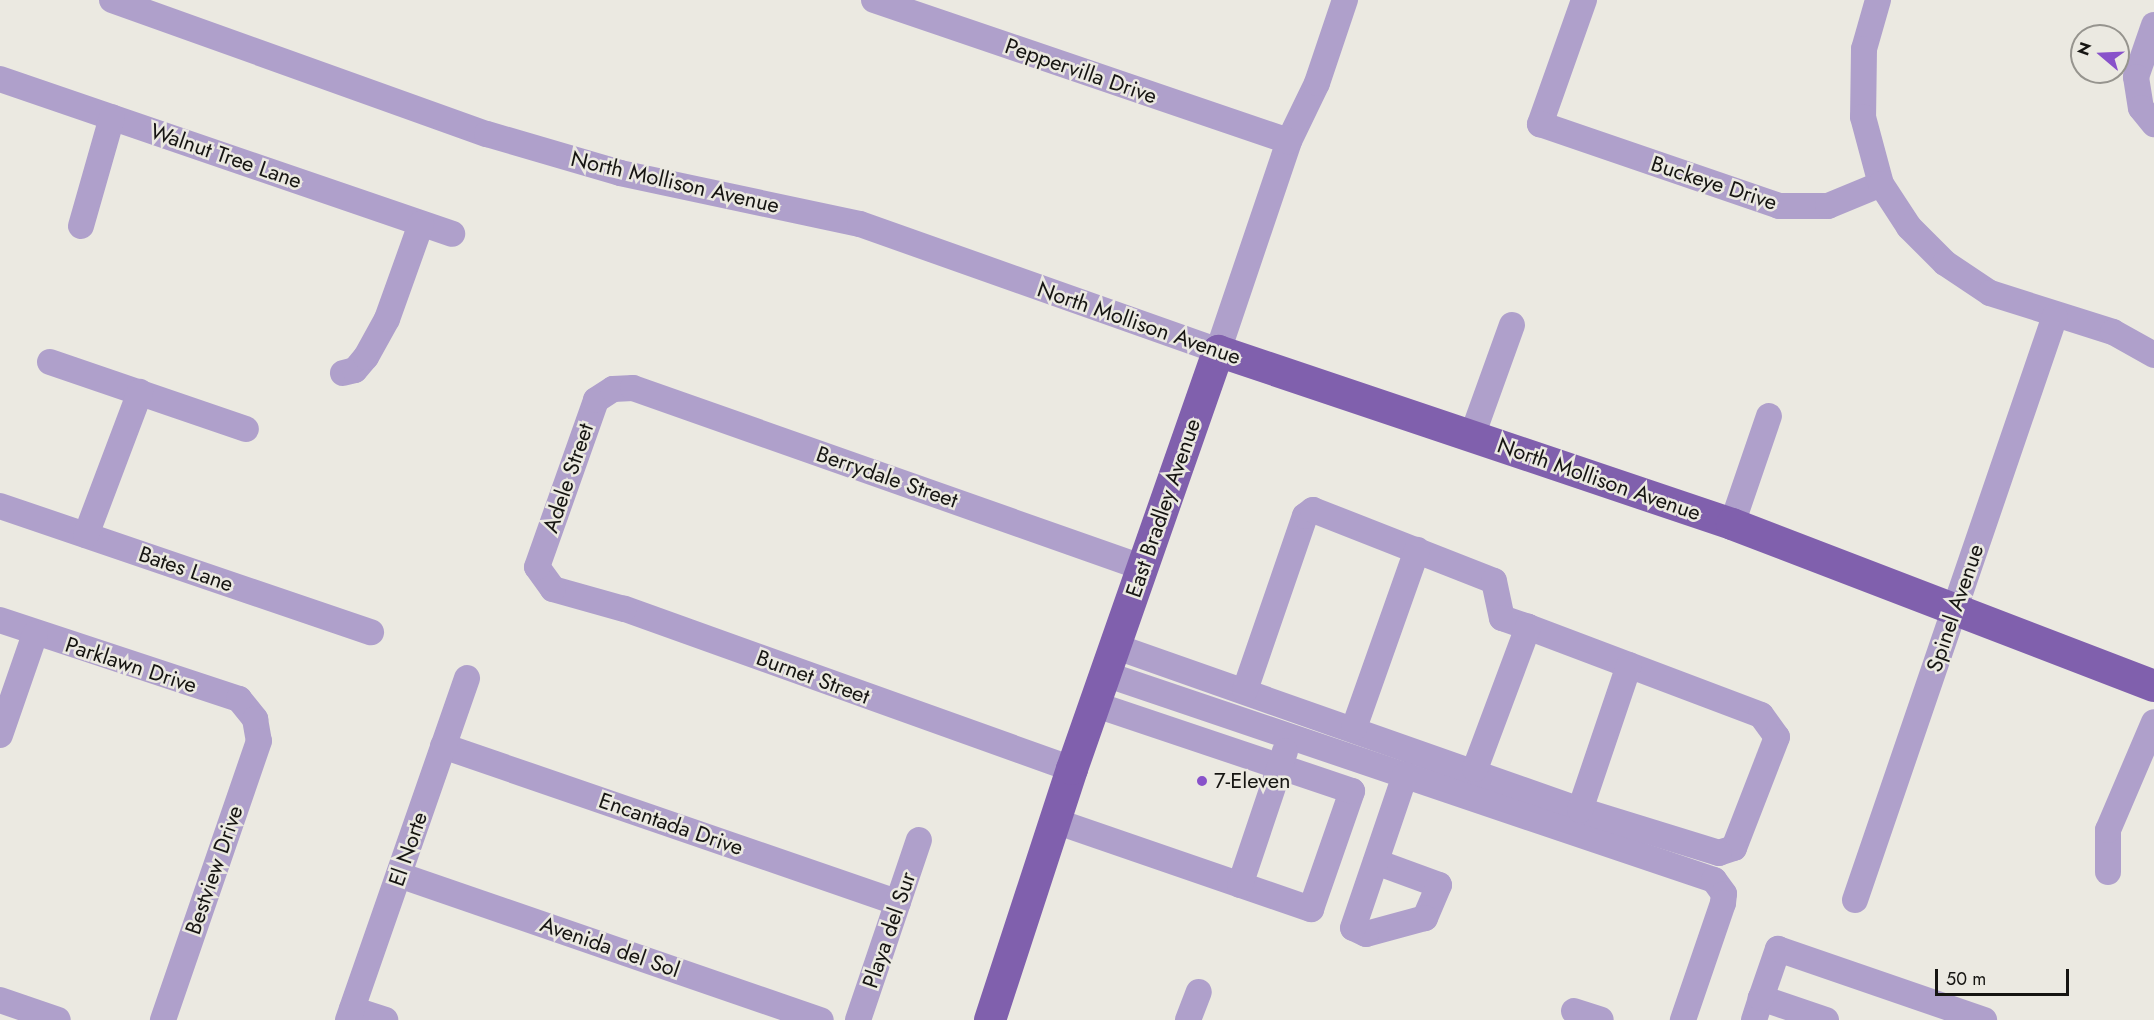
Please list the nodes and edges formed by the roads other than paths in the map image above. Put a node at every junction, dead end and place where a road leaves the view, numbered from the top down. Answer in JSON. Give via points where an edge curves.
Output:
{"nodes":[{"id":1,"x":112,"y":0,"type":"edge"},
{"id":2,"x":874,"y":0,"type":"edge"},
{"id":3,"x":1345,"y":0,"type":"edge"},
{"id":4,"x":1584,"y":0,"type":"edge"},
{"id":5,"x":1878,"y":0,"type":"edge"},
{"id":6,"x":2154,"y":25,"type":"edge"},
{"id":7,"x":0,"y":79,"type":"edge"},
{"id":8,"x":2147,"y":116,"type":"edge"},
{"id":9,"x":112,"y":117,"type":"junction"},
{"id":10,"x":1289,"y":141,"type":"junction"},
{"id":11,"x":1881,"y":184,"type":"junction"},
{"id":12,"x":421,"y":224,"type":"junction"},
{"id":13,"x":81,"y":226,"type":"dead end"},
{"id":14,"x":452,"y":234,"type":"dead end"},
{"id":15,"x":2055,"y":316,"type":"junction"},
{"id":16,"x":1512,"y":325,"type":"dead end"},
{"id":17,"x":1218,"y":351,"type":"junction"},
{"id":18,"x":2154,"y":355,"type":"edge"},
{"id":19,"x":50,"y":362,"type":"dead end"},
{"id":20,"x":343,"y":373,"type":"dead end"},
{"id":21,"x":633,"y":388,"type":"joint"},
{"id":22,"x":140,"y":392,"type":"junction"},
{"id":23,"x":1769,"y":416,"type":"dead end"},
{"id":24,"x":246,"y":429,"type":"dead end"},
{"id":25,"x":1472,"y":436,"type":"junction"},
{"id":26,"x":0,"y":506,"type":"edge"},
{"id":27,"x":1732,"y":524,"type":"junction"},
{"id":28,"x":86,"y":535,"type":"junction"},
{"id":29,"x":1417,"y":550,"type":"junction"},
{"id":30,"x":1141,"y":567,"type":"junction"},
{"id":31,"x":553,"y":589,"type":"joint"},
{"id":32,"x":1955,"y":606,"type":"junction"},
{"id":33,"x":0,"y":620,"type":"edge"},
{"id":34,"x":1528,"y":627,"type":"junction"},
{"id":35,"x":371,"y":632,"type":"dead end"},
{"id":36,"x":35,"y":634,"type":"junction"},
{"id":37,"x":1110,"y":660,"type":"junction"},
{"id":38,"x":1629,"y":665,"type":"junction"},
{"id":39,"x":467,"y":678,"type":"dead end"},
{"id":40,"x":2154,"y":686,"type":"edge"},
{"id":41,"x":1245,"y":690,"type":"junction"},
{"id":42,"x":1096,"y":705,"type":"junction"},
{"id":43,"x":255,"y":719,"type":"joint"},
{"id":44,"x":2154,"y":722,"type":"edge"},
{"id":45,"x":1354,"y":728,"type":"junction"},
{"id":46,"x":0,"y":735,"type":"edge"},
{"id":47,"x":1290,"y":736,"type":"junction"},
{"id":48,"x":443,"y":746,"type":"junction"},
{"id":49,"x":1280,"y":767,"type":"junction"},
{"id":50,"x":1072,"y":769,"type":"junction"},
{"id":51,"x":1475,"y":769,"type":"junction"},
{"id":52,"x":1405,"y":775,"type":"junction"},
{"id":53,"x":1580,"y":810,"type":"junction"},
{"id":54,"x":1055,"y":821,"type":"junction"},
{"id":55,"x":920,"y":840,"type":"dead end"},
{"id":56,"x":1376,"y":862,"type":"dead end"},
{"id":57,"x":2108,"y":872,"type":"dead end"},
{"id":58,"x":399,"y":875,"type":"junction"},
{"id":59,"x":1240,"y":885,"type":"junction"},
{"id":60,"x":1855,"y":900,"type":"dead end"},
{"id":61,"x":898,"y":903,"type":"junction"},
{"id":62,"x":1199,"y":992,"type":"dead end"},
{"id":63,"x":0,"y":1000,"type":"edge"},
{"id":64,"x":1758,"y":1009,"type":"edge"},
{"id":65,"x":1574,"y":1011,"type":"dead end"},
{"id":66,"x":350,"y":1014,"type":"edge"},
{"id":67,"x":58,"y":1020,"type":"edge"},
{"id":68,"x":163,"y":1020,"type":"edge"},
{"id":69,"x":385,"y":1020,"type":"edge"},
{"id":70,"x":821,"y":1020,"type":"edge"},
{"id":71,"x":858,"y":1020,"type":"edge"},
{"id":72,"x":990,"y":1020,"type":"edge"},
{"id":73,"x":1188,"y":1020,"type":"edge"},
{"id":74,"x":1601,"y":1020,"type":"edge"},
{"id":75,"x":1683,"y":1020,"type":"edge"},
{"id":76,"x":1826,"y":1020,"type":"edge"},
{"id":77,"x":1984,"y":1020,"type":"edge"}],
"edges":[{"from":1,"to":17,"type":"street","name":"North Mollison Avenue","via":[[487,134],[620,173],[860,224]]},
{"from":2,"to":10,"type":"street","name":"Peppervilla Drive"},
{"from":3,"to":10,"type":"street","name":"East Bradley Avenue","via":[[1317,83]]},
{"from":4,"to":11,"type":"street","name":"Buckeye Drive","via":[[1540,124],[1779,206],[1828,206]]},
{"from":5,"to":11,"type":"street","via":[[1864,50],[1862,94],[1867,139]]},
{"from":6,"to":8,"type":"street","via":[[2136,77]]},
{"from":7,"to":9,"type":"street","name":"Walnut Tree Lane"},
{"from":9,"to":12,"type":"street","name":"Walnut Tree Lane"},
{"from":9,"to":13,"type":"street"},
{"from":10,"to":17,"type":"street","name":"East Bradley Avenue"},
{"from":11,"to":15,"type":"street","via":[[1909,227],[1945,263],[1990,293]]},
{"from":12,"to":14,"type":"street","name":"Walnut Tree Lane"},
{"from":12,"to":20,"type":"street","via":[[387,319],[366,357],[355,370]]},
{"from":15,"to":18,"type":"street","via":[[2113,332]]},
{"from":15,"to":32,"type":"street","name":"Spinel Avenue"},
{"from":16,"to":25,"type":"street"},
{"from":17,"to":25,"type":"main road","name":"North Mollison Avenue"},
{"from":17,"to":30,"type":"main road","name":"East Bradley Avenue"},
{"from":19,"to":22,"type":"street"},
{"from":21,"to":30,"type":"street","name":"Berrydale Street"},
{"from":21,"to":31,"type":"street","name":"Adele Street","via":[[613,389],[596,399],[537,567]]},
{"from":22,"to":24,"type":"street"},
{"from":22,"to":28,"type":"street"},
{"from":23,"to":27,"type":"street"},
{"from":25,"to":27,"type":"main road","name":"North Mollison Avenue"},
{"from":26,"to":28,"type":"street","name":"Bates Lane"},
{"from":27,"to":32,"type":"main road","name":"North Mollison Avenue"},
{"from":28,"to":35,"type":"street","name":"Bates Lane"},
{"from":29,"to":34,"type":"street","via":[[1494,581],[1502,618]]},
{"from":29,"to":41,"type":"street","via":[[1312,510],[1305,516]]},
{"from":29,"to":45,"type":"street"},
{"from":30,"to":37,"type":"main road","name":"East Bradley Avenue"},
{"from":31,"to":50,"type":"street","name":"Burnet Street","via":[[624,609]]},
{"from":32,"to":40,"type":"main road","name":"North Mollison Avenue"},
{"from":32,"to":60,"type":"street","name":"Spinel Avenue"},
{"from":33,"to":36,"type":"street","name":"Parklawn Drive"},
{"from":34,"to":38,"type":"street"},
{"from":34,"to":51,"type":"street"},
{"from":36,"to":43,"type":"street","name":"Parklawn Drive","via":[[239,699]]},
{"from":36,"to":46,"type":"street"},
{"from":37,"to":41,"type":"street"},
{"from":37,"to":42,"type":"main road","name":"East Bradley Avenue"},
{"from":37,"to":47,"type":"street"},
{"from":38,"to":53,"type":"street"},
{"from":38,"to":53,"type":"street","via":[[1761,715],[1775,728],[1776,737],[1734,848],[1719,853]]},
{"from":39,"to":48,"type":"street","name":"El Norte"},
{"from":41,"to":45,"type":"street"},
{"from":42,"to":49,"type":"street"},
{"from":42,"to":50,"type":"main road","name":"East Bradley Avenue"},
{"from":43,"to":68,"type":"street","name":"Bestview Drive","via":[[259,741]]},
{"from":44,"to":57,"type":"street","via":[[2108,830]]},
{"from":45,"to":51,"type":"street"},
{"from":47,"to":49,"type":"street"},
{"from":47,"to":52,"type":"street"},
{"from":48,"to":58,"type":"street","name":"El Norte"},
{"from":48,"to":61,"type":"street","name":"Encantada Drive"},
{"from":49,"to":59,"type":"street"},
{"from":49,"to":59,"type":"street","via":[[1352,791],[1311,909]]},
{"from":50,"to":54,"type":"main road","name":"East Bradley Avenue"},
{"from":51,"to":53,"type":"street"},
{"from":52,"to":56,"type":"street"},
{"from":52,"to":75,"type":"street","via":[[1714,880],[1724,894],[1724,903]]},
{"from":54,"to":59,"type":"street"},
{"from":54,"to":72,"type":"main road","name":"East Bradley Avenue"},
{"from":55,"to":61,"type":"street","name":"Playa del Sur"},
{"from":58,"to":66,"type":"street","name":"El Norte"},
{"from":58,"to":70,"type":"street","name":"Avenida del Sol"},
{"from":61,"to":71,"type":"street","name":"Playa del Sur"},
{"from":62,"to":73,"type":"street"},
{"from":63,"to":67,"type":"street"},
{"from":64,"to":76,"type":"street"},
{"from":64,"to":77,"type":"street","via":[[1778,949]]},
{"from":65,"to":74,"type":"street"},
{"from":66,"to":69,"type":"street"}]}
